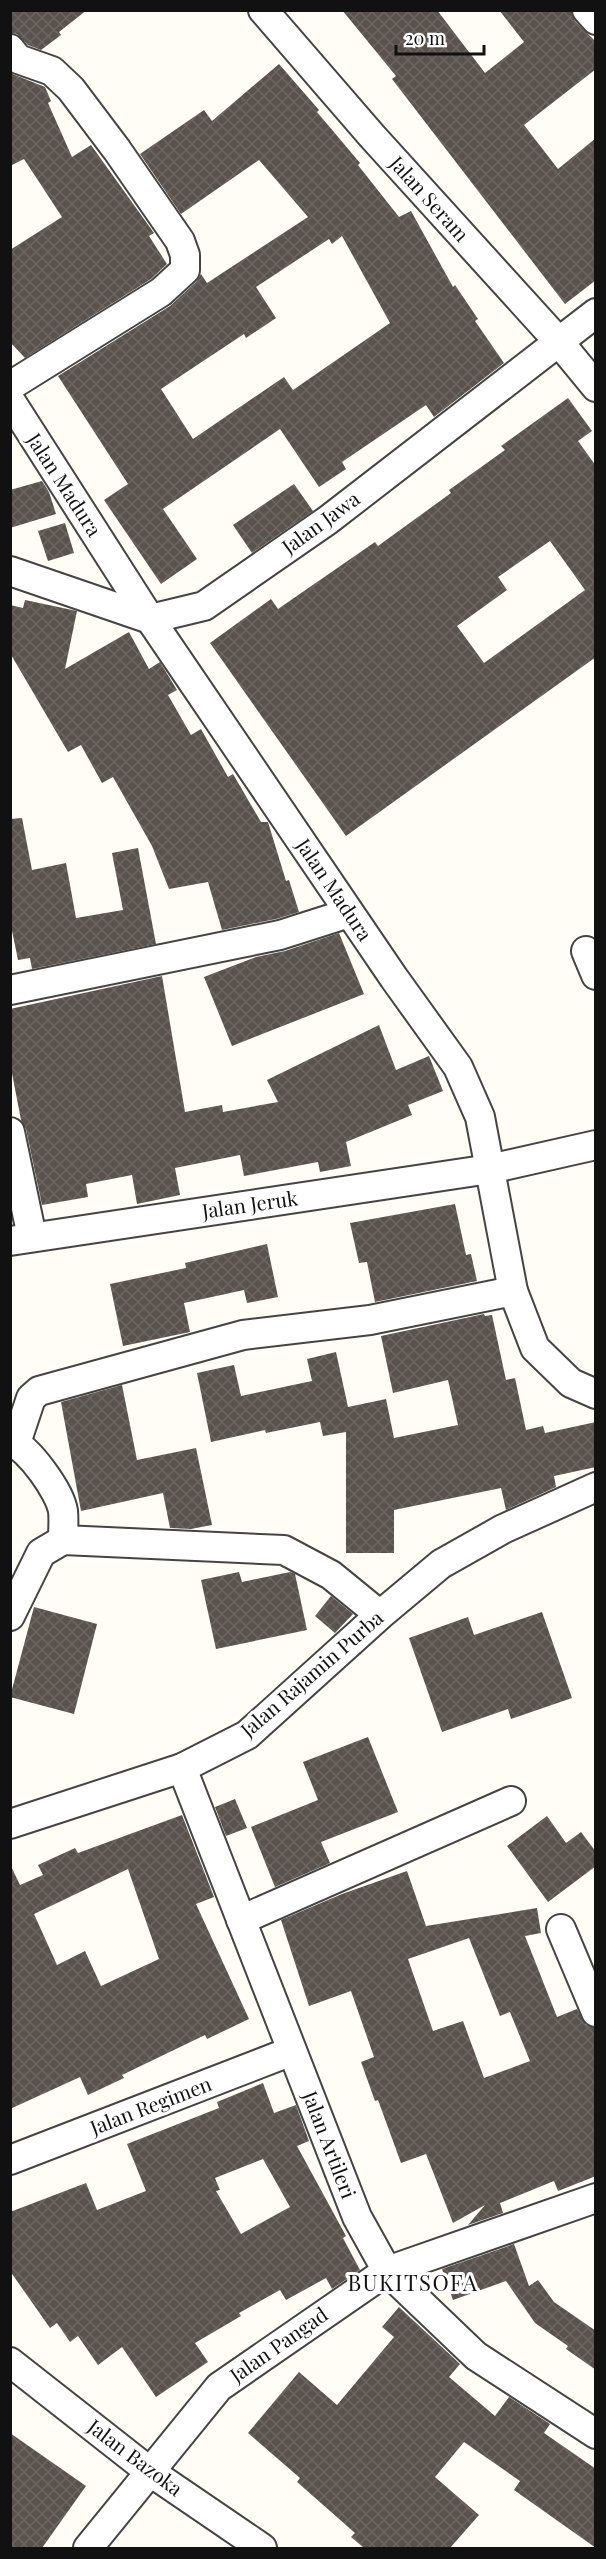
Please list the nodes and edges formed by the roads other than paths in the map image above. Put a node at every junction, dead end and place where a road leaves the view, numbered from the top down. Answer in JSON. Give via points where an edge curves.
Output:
{"nodes":[{"id":1,"x":263,"y":10,"type":"edge"},
{"id":2,"x":587,"y":10,"type":"edge"},
{"id":3,"x":596,"y":20,"type":"edge"},
{"id":4,"x":10,"y":49,"type":"edge"},
{"id":5,"x":596,"y":313,"type":"edge"},
{"id":6,"x":559,"y":342,"type":"junction"},
{"id":7,"x":10,"y":386,"type":"edge"},
{"id":8,"x":596,"y":387,"type":"edge"},
{"id":9,"x":10,"y":400,"type":"edge"},
{"id":10,"x":10,"y":571,"type":"edge"},
{"id":11,"x":150,"y":619,"type":"junction"},
{"id":12,"x":349,"y":913,"type":"junction"},
{"id":13,"x":10,"y":990,"type":"edge"},
{"id":14,"x":10,"y":1132,"type":"edge"},
{"id":15,"x":596,"y":1145,"type":"edge"},
{"id":16,"x":490,"y":1169,"type":"junction"},
{"id":17,"x":21,"y":1239,"type":"edge"},
{"id":18,"x":513,"y":1291,"type":"junction"},
{"id":19,"x":596,"y":1394,"type":"edge"},
{"id":20,"x":13,"y":1442,"type":"edge"},
{"id":21,"x":596,"y":1487,"type":"edge"},
{"id":22,"x":63,"y":1540,"type":"junction"},
{"id":23,"x":380,"y":1615,"type":"junction"},
{"id":24,"x":10,"y":1616,"type":"edge"},
{"id":25,"x":182,"y":1768,"type":"junction"},
{"id":26,"x":512,"y":1801,"type":"dead end"},
{"id":27,"x":10,"y":1824,"type":"edge"},
{"id":28,"x":241,"y":1920,"type":"junction"},
{"id":29,"x":561,"y":1929,"type":"dead end"},
{"id":30,"x":596,"y":2012,"type":"edge"},
{"id":31,"x":292,"y":2051,"type":"junction"},
{"id":32,"x":10,"y":2160,"type":"edge"},
{"id":33,"x":596,"y":2198,"type":"edge"},
{"id":34,"x":387,"y":2271,"type":"junction"},
{"id":35,"x":10,"y":2362,"type":"edge"},
{"id":36,"x":596,"y":2434,"type":"edge"},
{"id":37,"x":149,"y":2471,"type":"junction"},
{"id":38,"x":88,"y":2548,"type":"edge"},
{"id":39,"x":262,"y":2548,"type":"edge"}],
"edges":[{"from":1,"to":6,"type":"street","name":"Jalan Seram"},
{"from":2,"to":3,"type":"street"},
{"from":4,"to":7,"type":"street","via":[[18,59],[52,71],[92,115],[180,241],[185,270],[161,292]]},
{"from":5,"to":6,"type":"street","name":"Jalan Jawa"},
{"from":6,"to":8,"type":"street","name":"Jalan Seram"},
{"from":6,"to":11,"type":"street","name":"Jalan Jawa","via":[[328,520],[204,606]]},
{"from":9,"to":11,"type":"street","name":"Jalan Madura"},
{"from":10,"to":11,"type":"street"},
{"from":11,"to":12,"type":"street","name":"Jalan Madura"},
{"from":12,"to":13,"type":"street","via":[[280,935]]},
{"from":12,"to":16,"type":"street","name":"Jalan Madura","via":[[458,1067],[480,1117]]},
{"from":14,"to":17,"type":"street"},
{"from":15,"to":16,"type":"street","name":"Jalan Jeruk"},
{"from":16,"to":17,"type":"street","name":"Jalan Jeruk"},
{"from":16,"to":18,"type":"street","name":"Jalan Madura"},
{"from":18,"to":19,"type":"street","name":"Jalan Madura","via":[[535,1348],[571,1383]]},
{"from":18,"to":20,"type":"street","via":[[370,1320],[243,1335],[39,1391],[31,1398]]},
{"from":20,"to":22,"type":"street","via":[[52,1486],[63,1510]]},
{"from":21,"to":23,"type":"street","name":"Jalan Rajamin Purba","via":[[503,1529],[441,1564]]},
{"from":22,"to":23,"type":"street","via":[[284,1550],[331,1575]]},
{"from":22,"to":24,"type":"street","via":[[41,1553]]},
{"from":23,"to":25,"type":"street","name":"Jalan Rajamin Purba","via":[[247,1735]]},
{"from":25,"to":27,"type":"street","name":"Jalan Rajamin Purba"},
{"from":25,"to":28,"type":"street","name":"Jalan Artileri"},
{"from":26,"to":28,"type":"street"},
{"from":28,"to":31,"type":"street","name":"Jalan Artileri"},
{"from":29,"to":30,"type":"street"},
{"from":31,"to":32,"type":"street","name":"Jalan Regimen"},
{"from":31,"to":34,"type":"street","name":"Jalan Artileri","via":[[357,2217]]},
{"from":33,"to":34,"type":"street","name":"Jalan Pangad"},
{"from":34,"to":36,"type":"street","name":"Jalan Artileri","via":[[476,2356]]},
{"from":34,"to":37,"type":"street","name":"Jalan Pangad","via":[[219,2387]]},
{"from":35,"to":37,"type":"street","name":"Jalan Bazoka"},
{"from":37,"to":38,"type":"street","name":"Jalan Pangad"},
{"from":37,"to":39,"type":"street","name":"Jalan Bazoka"}]}
